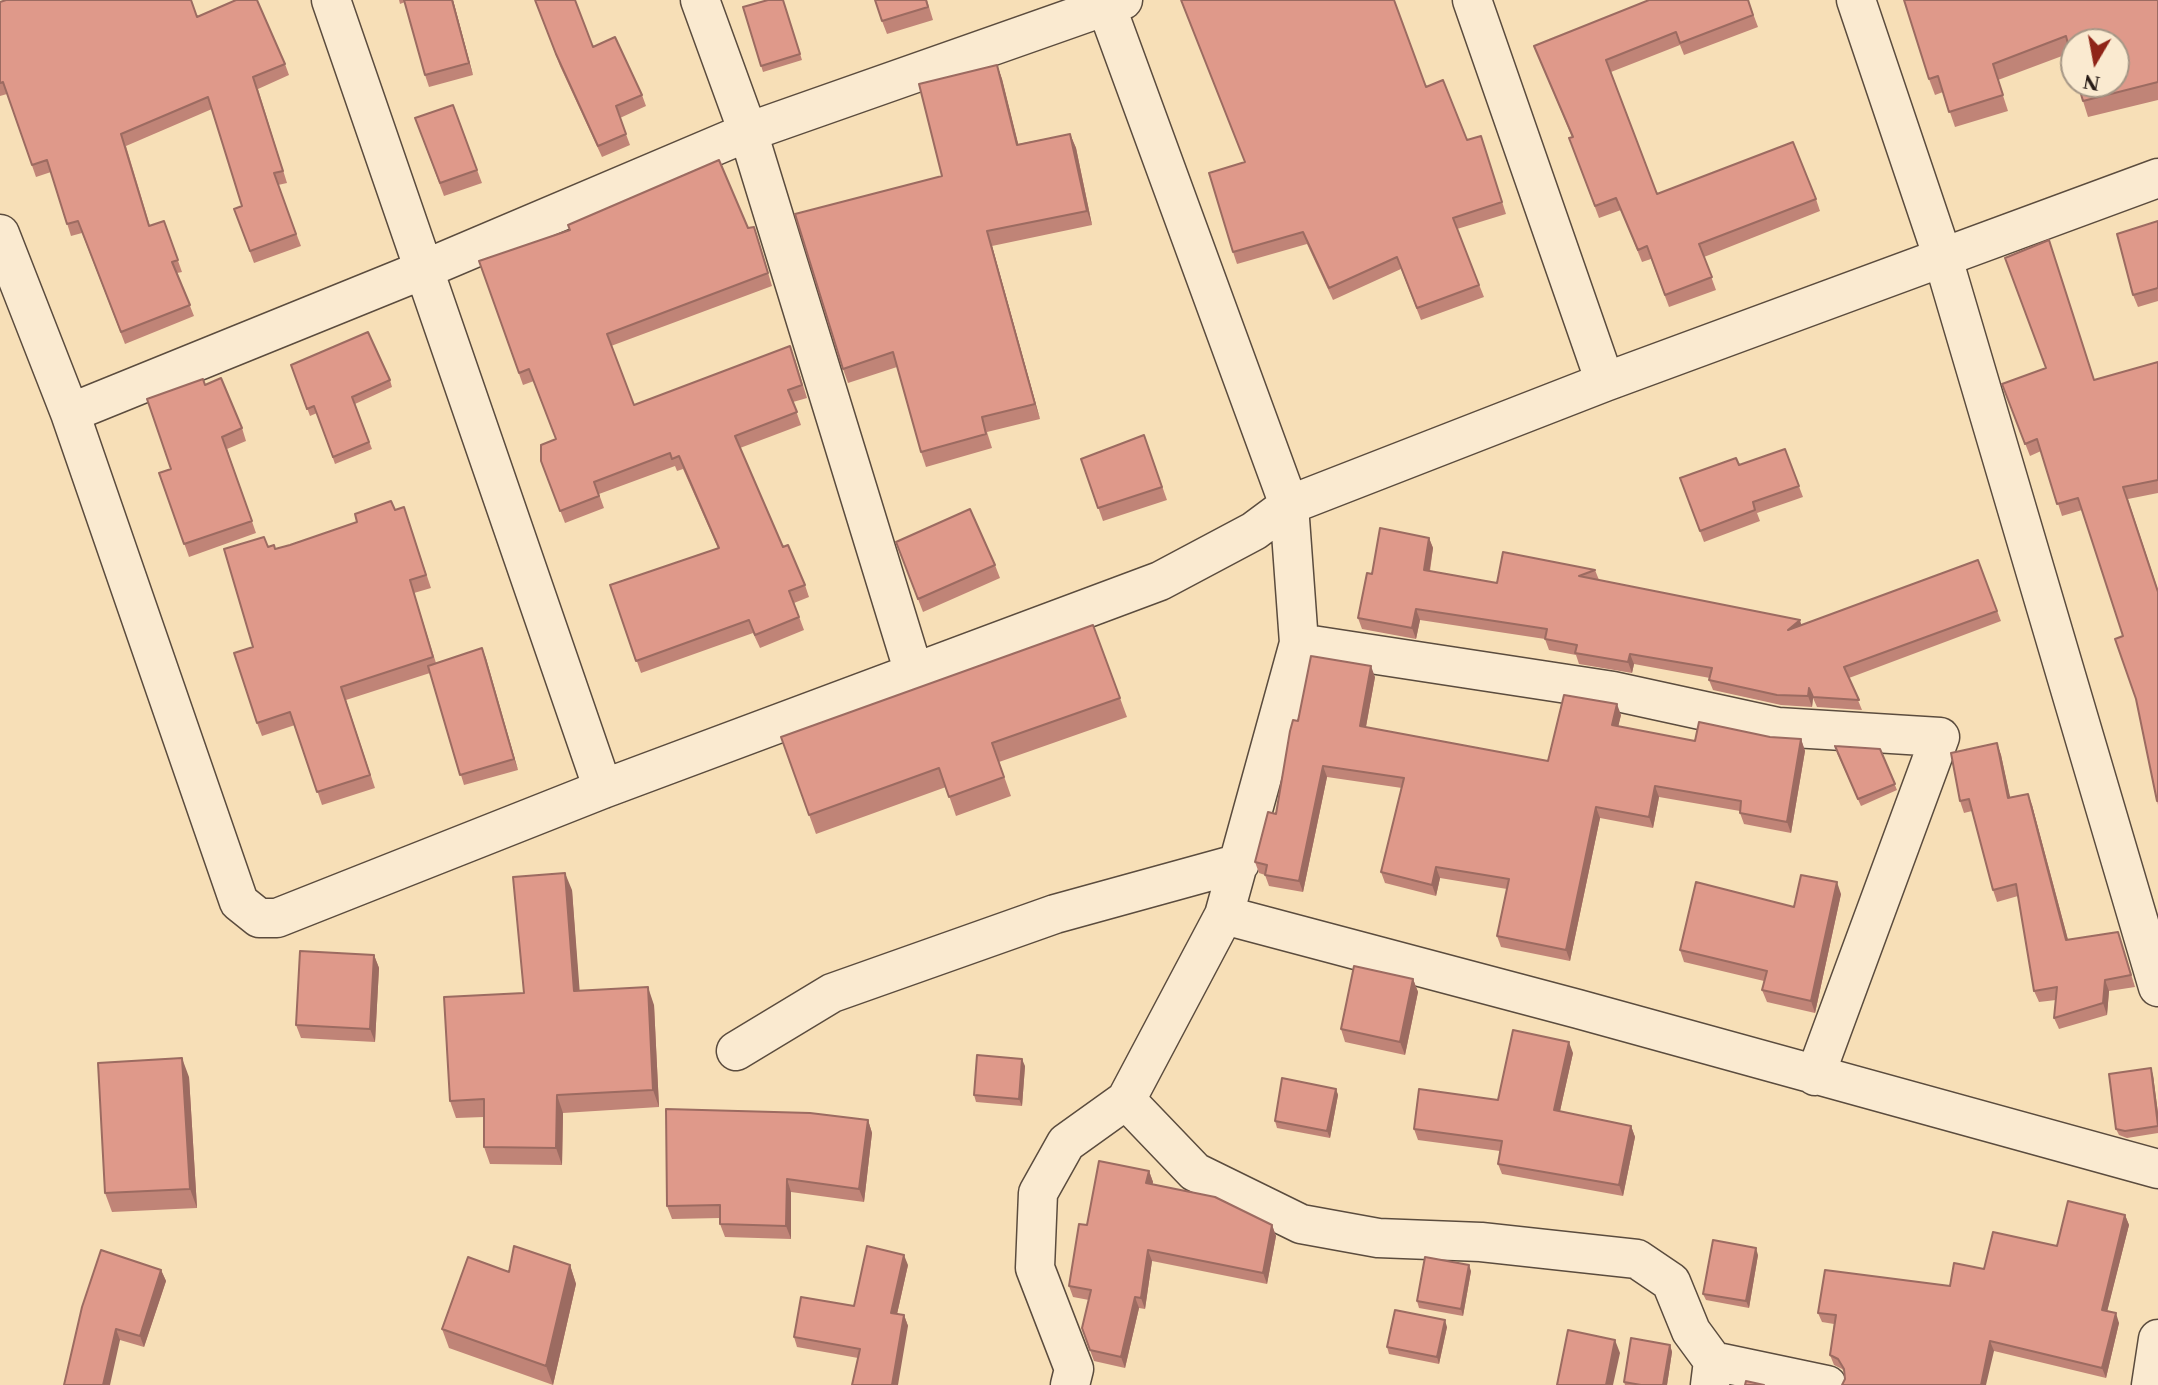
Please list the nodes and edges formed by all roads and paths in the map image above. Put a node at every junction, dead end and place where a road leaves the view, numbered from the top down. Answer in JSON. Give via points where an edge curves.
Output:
{"nodes":[{"id":1,"x":331,"y":0,"type":"edge"},
{"id":2,"x":700,"y":0,"type":"edge"},
{"id":3,"x":1472,"y":0,"type":"edge"},
{"id":4,"x":1856,"y":0,"type":"edge"},
{"id":5,"x":1111,"y":2,"type":"edge"},
{"id":6,"x":748,"y":132,"type":"junction"},
{"id":7,"x":2158,"y":177,"type":"edge"},
{"id":8,"x":0,"y":234,"type":"edge"},
{"id":9,"x":1941,"y":255,"type":"junction"},
{"id":10,"x":425,"y":269,"type":"junction"},
{"id":11,"x":1605,"y":382,"type":"junction"},
{"id":12,"x":70,"y":413,"type":"junction"},
{"id":13,"x":1289,"y":505,"type":"junction"},
{"id":14,"x":1299,"y":643,"type":"junction"},
{"id":15,"x":914,"y":673,"type":"junction"},
{"id":16,"x":603,"y":789,"type":"junction"},
{"id":17,"x":1240,"y":863,"type":"junction"},
{"id":18,"x":1224,"y":915,"type":"junction"},
{"id":19,"x":2158,"y":987,"type":"edge"},
{"id":20,"x":736,"y":1051,"type":"dead end"},
{"id":21,"x":1815,"y":1076,"type":"junction"},
{"id":22,"x":1126,"y":1100,"type":"junction"},
{"id":23,"x":2158,"y":1169,"type":"edge"},
{"id":24,"x":2158,"y":1339,"type":"edge"},
{"id":25,"x":1711,"y":1373,"type":"edge"},
{"id":26,"x":1070,"y":1385,"type":"edge"},
{"id":27,"x":1827,"y":1385,"type":"edge"},
{"id":28,"x":2151,"y":1385,"type":"edge"}],
"edges":[{"from":1,"to":10,"type":"street"},
{"from":2,"to":6,"type":"street"},
{"from":3,"to":11,"type":"street"},
{"from":4,"to":9,"type":"street"},
{"from":5,"to":6,"type":"street"},
{"from":5,"to":13,"type":"street"},
{"from":6,"to":10,"type":"street"},
{"from":6,"to":15,"type":"street"},
{"from":7,"to":9,"type":"street"},
{"from":8,"to":12,"type":"street"},
{"from":9,"to":11,"type":"street"},
{"from":9,"to":19,"type":"street"},
{"from":10,"to":12,"type":"street"},
{"from":10,"to":16,"type":"street"},
{"from":11,"to":13,"type":"street"},
{"from":12,"to":16,"type":"street","via":[[239,902],[247,912],[258,918],[277,918]]},
{"from":13,"to":14,"type":"street"},
{"from":13,"to":15,"type":"street","via":[[1254,531],[1160,581]]},
{"from":14,"to":17,"type":"street"},
{"from":14,"to":21,"type":"street","via":[[1613,691],[1778,727],[1940,737]]},
{"from":15,"to":16,"type":"street"},
{"from":17,"to":18,"type":"street"},
{"from":17,"to":20,"type":"street","via":[[1055,914],[832,993]]},
{"from":18,"to":21,"type":"street"},
{"from":18,"to":22,"type":"street"},
{"from":21,"to":23,"type":"street"},
{"from":22,"to":25,"type":"street","via":[[1195,1172],[1301,1224],[1378,1237],[1481,1241],[1636,1259],[1671,1282]]},
{"from":22,"to":26,"type":"street","via":[[1066,1143],[1038,1193],[1035,1268],[1074,1369]]},
{"from":24,"to":28,"type":"street"},
{"from":25,"to":27,"type":"street"}]}
